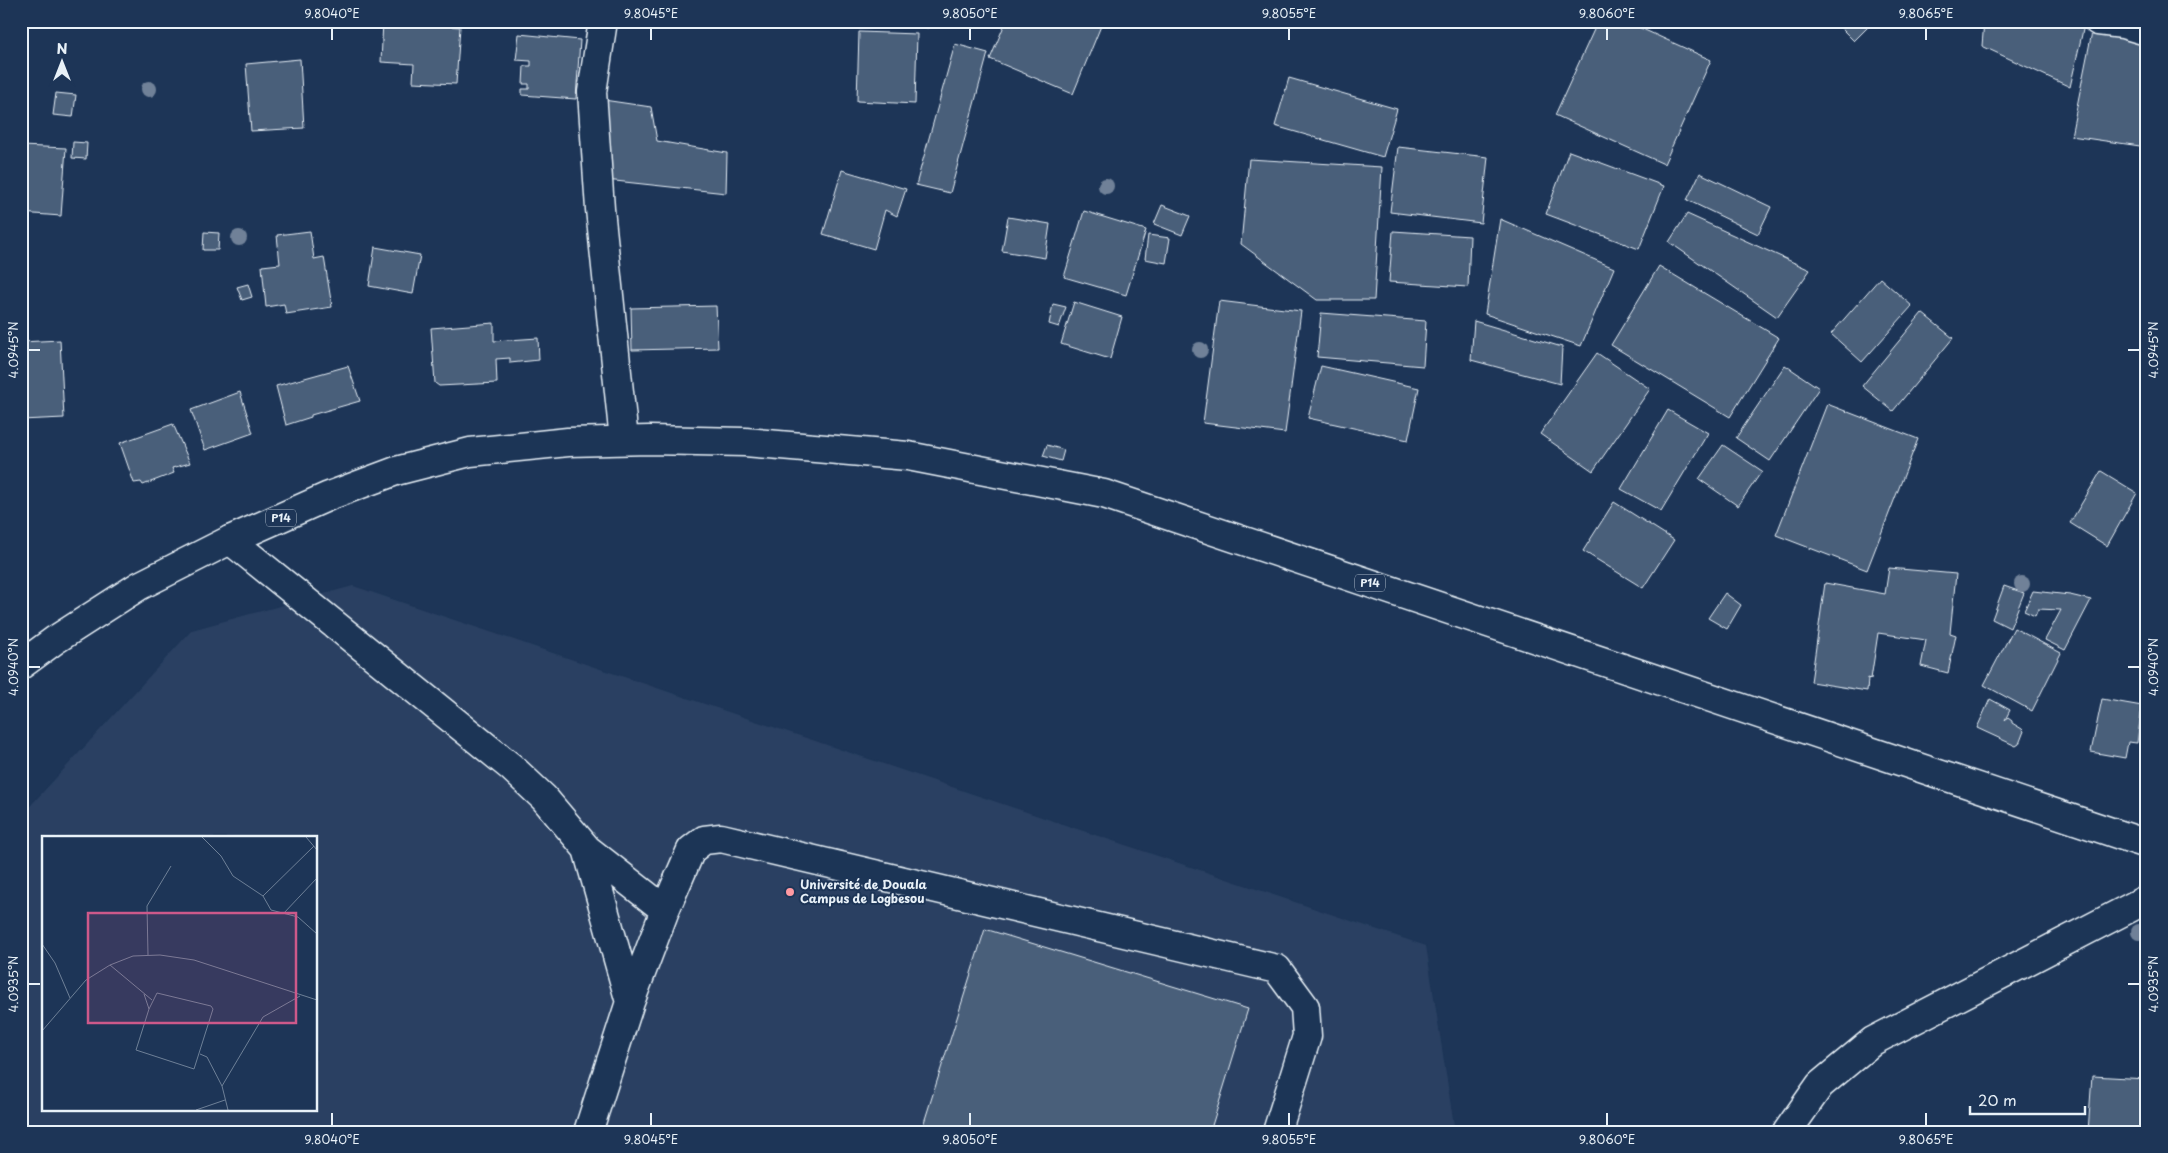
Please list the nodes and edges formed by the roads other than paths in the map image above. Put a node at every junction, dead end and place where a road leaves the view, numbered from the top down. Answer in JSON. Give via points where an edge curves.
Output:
{"nodes":[{"id":1,"x":603,"y":21,"type":"edge"},
{"id":2,"x":2098,"y":21,"type":"edge"},
{"id":3,"x":2147,"y":31,"type":"edge"},
{"id":4,"x":624,"y":440,"type":"junction"},
{"id":5,"x":230,"y":540,"type":"junction"},
{"id":6,"x":21,"y":665,"type":"edge"},
{"id":7,"x":2147,"y":844,"type":"edge"},
{"id":8,"x":587,"y":849,"type":"junction"},
{"id":9,"x":2147,"y":899,"type":"edge"},
{"id":10,"x":665,"y":910,"type":"junction"},
{"id":11,"x":630,"y":1002,"type":"junction"},
{"id":12,"x":588,"y":1132,"type":"edge"},
{"id":13,"x":1277,"y":1132,"type":"edge"},
{"id":14,"x":1787,"y":1132,"type":"edge"}],
"edges":[{"from":1,"to":4,"type":"main road","via":[[592,92],[600,209]]},
{"from":2,"to":3,"type":"main road"},
{"from":4,"to":5,"type":"main road","number":"P14","via":[[470,452],[396,471],[329,496]]},
{"from":4,"to":7,"type":"main road","number":"P14","via":[[745,442],[908,456],[1104,494]]},
{"from":5,"to":6,"type":"main road","number":"P14","via":[[139,586]]},
{"from":5,"to":8,"type":"main road","via":[[511,767],[544,798]]},
{"from":8,"to":10,"type":"main road"},
{"from":8,"to":11,"type":"main road"},
{"from":9,"to":14,"type":"main road","via":[[1873,1041],[1820,1085]]},
{"from":10,"to":11,"type":"main road"},
{"from":10,"to":13,"type":"main road","via":[[691,850],[704,840],[721,838],[1277,969],[1305,1007],[1307,1036]]},
{"from":11,"to":12,"type":"main road"}]}
